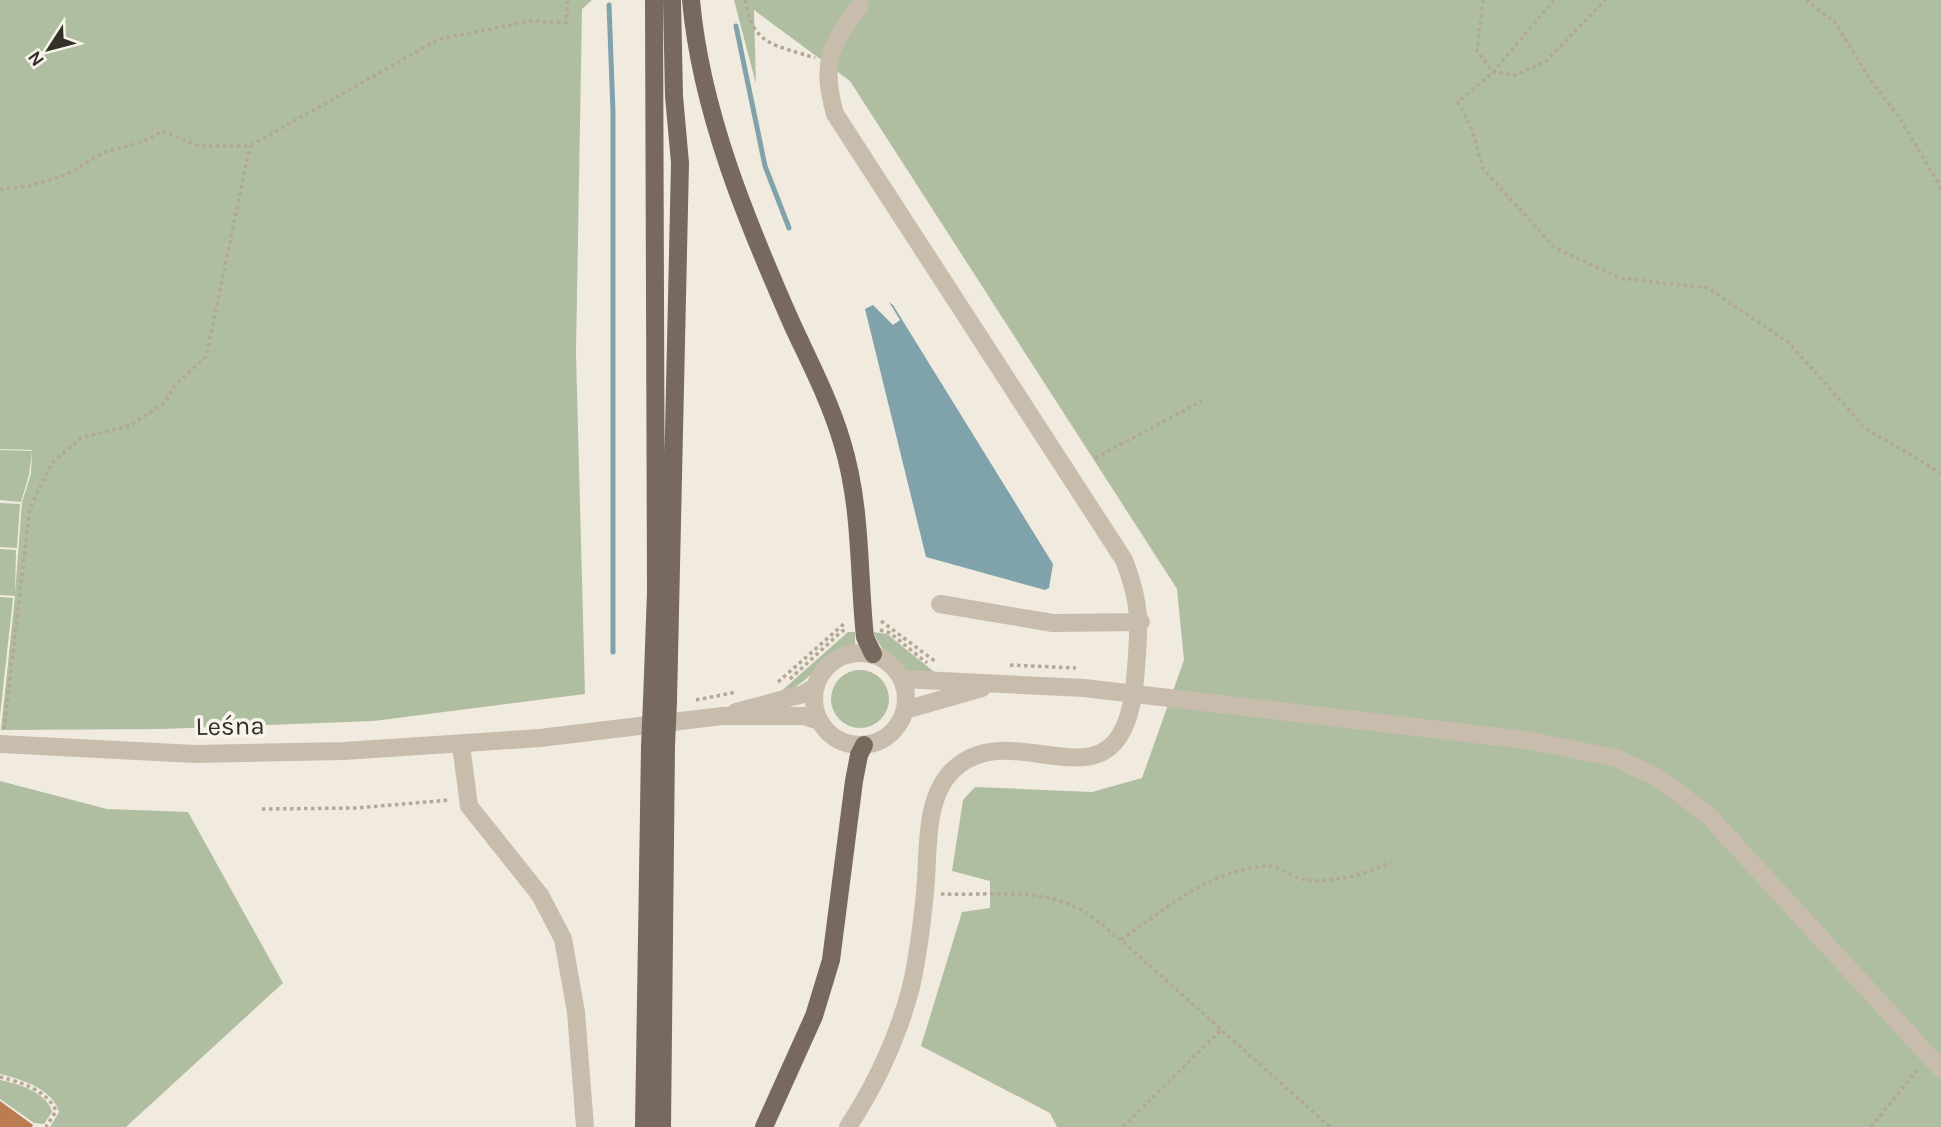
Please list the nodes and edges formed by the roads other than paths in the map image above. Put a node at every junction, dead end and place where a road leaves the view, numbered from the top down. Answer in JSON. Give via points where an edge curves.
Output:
{"nodes":[{"id":1,"x":654,"y":0,"type":"edge"},
{"id":2,"x":672,"y":0,"type":"edge"},
{"id":3,"x":691,"y":0,"type":"edge"},
{"id":4,"x":860,"y":6,"type":"dead end"},
{"id":5,"x":940,"y":604,"type":"dead end"},
{"id":6,"x":1141,"y":622,"type":"junction"},
{"id":7,"x":873,"y":654,"type":"junction"},
{"id":8,"x":902,"y":679,"type":"junction"},
{"id":9,"x":995,"y":685,"type":"junction"},
{"id":10,"x":815,"y":687,"type":"junction"},
{"id":11,"x":1134,"y":694,"type":"junction"},
{"id":12,"x":660,"y":701,"type":"junction"},
{"id":13,"x":905,"y":710,"type":"junction"},
{"id":14,"x":722,"y":716,"type":"junction"},
{"id":15,"x":820,"y":721,"type":"junction"},
{"id":16,"x":2,"y":738,"type":"edge"},
{"id":17,"x":461,"y":745,"type":"junction"},
{"id":18,"x":864,"y":745,"type":"junction"},
{"id":19,"x":658,"y":747,"type":"junction"},
{"id":20,"x":1935,"y":1062,"type":"edge"},
{"id":21,"x":585,"y":1127,"type":"edge"},
{"id":22,"x":644,"y":1127,"type":"edge"},
{"id":23,"x":662,"y":1127,"type":"edge"},
{"id":24,"x":764,"y":1127,"type":"edge"},
{"id":25,"x":848,"y":1127,"type":"edge"}],
"edges":[{"from":1,"to":12,"type":"main road"},
{"from":2,"to":12,"type":"main road","via":[[680,163]]},
{"from":3,"to":7,"type":"main road","via":[[700,65],[736,185],[848,461],[858,510],[865,632]]},
{"from":4,"to":6,"type":"street","via":[[839,33],[827,62],[827,86],[835,114],[1124,560],[1137,593]]},
{"from":5,"to":6,"type":"street","via":[[1053,623]]},
{"from":6,"to":11,"type":"street"},
{"from":7,"to":8,"type":"street","via":[[893,666]]},
{"from":7,"to":10,"type":"street","via":[[850,653],[838,658]]},
{"from":8,"to":9,"type":"street"},
{"from":8,"to":13,"type":"street"},
{"from":9,"to":11,"type":"street","via":[[1054,685]]},
{"from":9,"to":13,"type":"street"},
{"from":10,"to":14,"type":"street"},
{"from":10,"to":15,"type":"street"},
{"from":11,"to":20,"type":"street","via":[[1526,740],[1616,758],[1656,777],[1706,813]]},
{"from":11,"to":25,"type":"street","via":[[1124,732],[1103,751],[1073,758],[991,751],[953,771],[936,801],[931,823],[919,947],[901,1020],[886,1060]]},
{"from":12,"to":19,"type":"main road","bridge":true},
{"from":13,"to":18,"type":"street","via":[[888,736]]},
{"from":14,"to":15,"type":"street","via":[[804,716]]},
{"from":14,"to":17,"type":"street","name":"Leśna"},
{"from":15,"to":18,"type":"street","via":[[835,737]]},
{"from":16,"to":17,"type":"street","name":"Leśna","via":[[195,754]]},
{"from":17,"to":21,"type":"street","via":[[466,795],[481,824],[540,895],[563,939],[574,994]]},
{"from":18,"to":24,"type":"main road","via":[[831,960],[814,1016]]},
{"from":19,"to":22,"type":"main road"},
{"from":19,"to":23,"type":"main road"}]}
